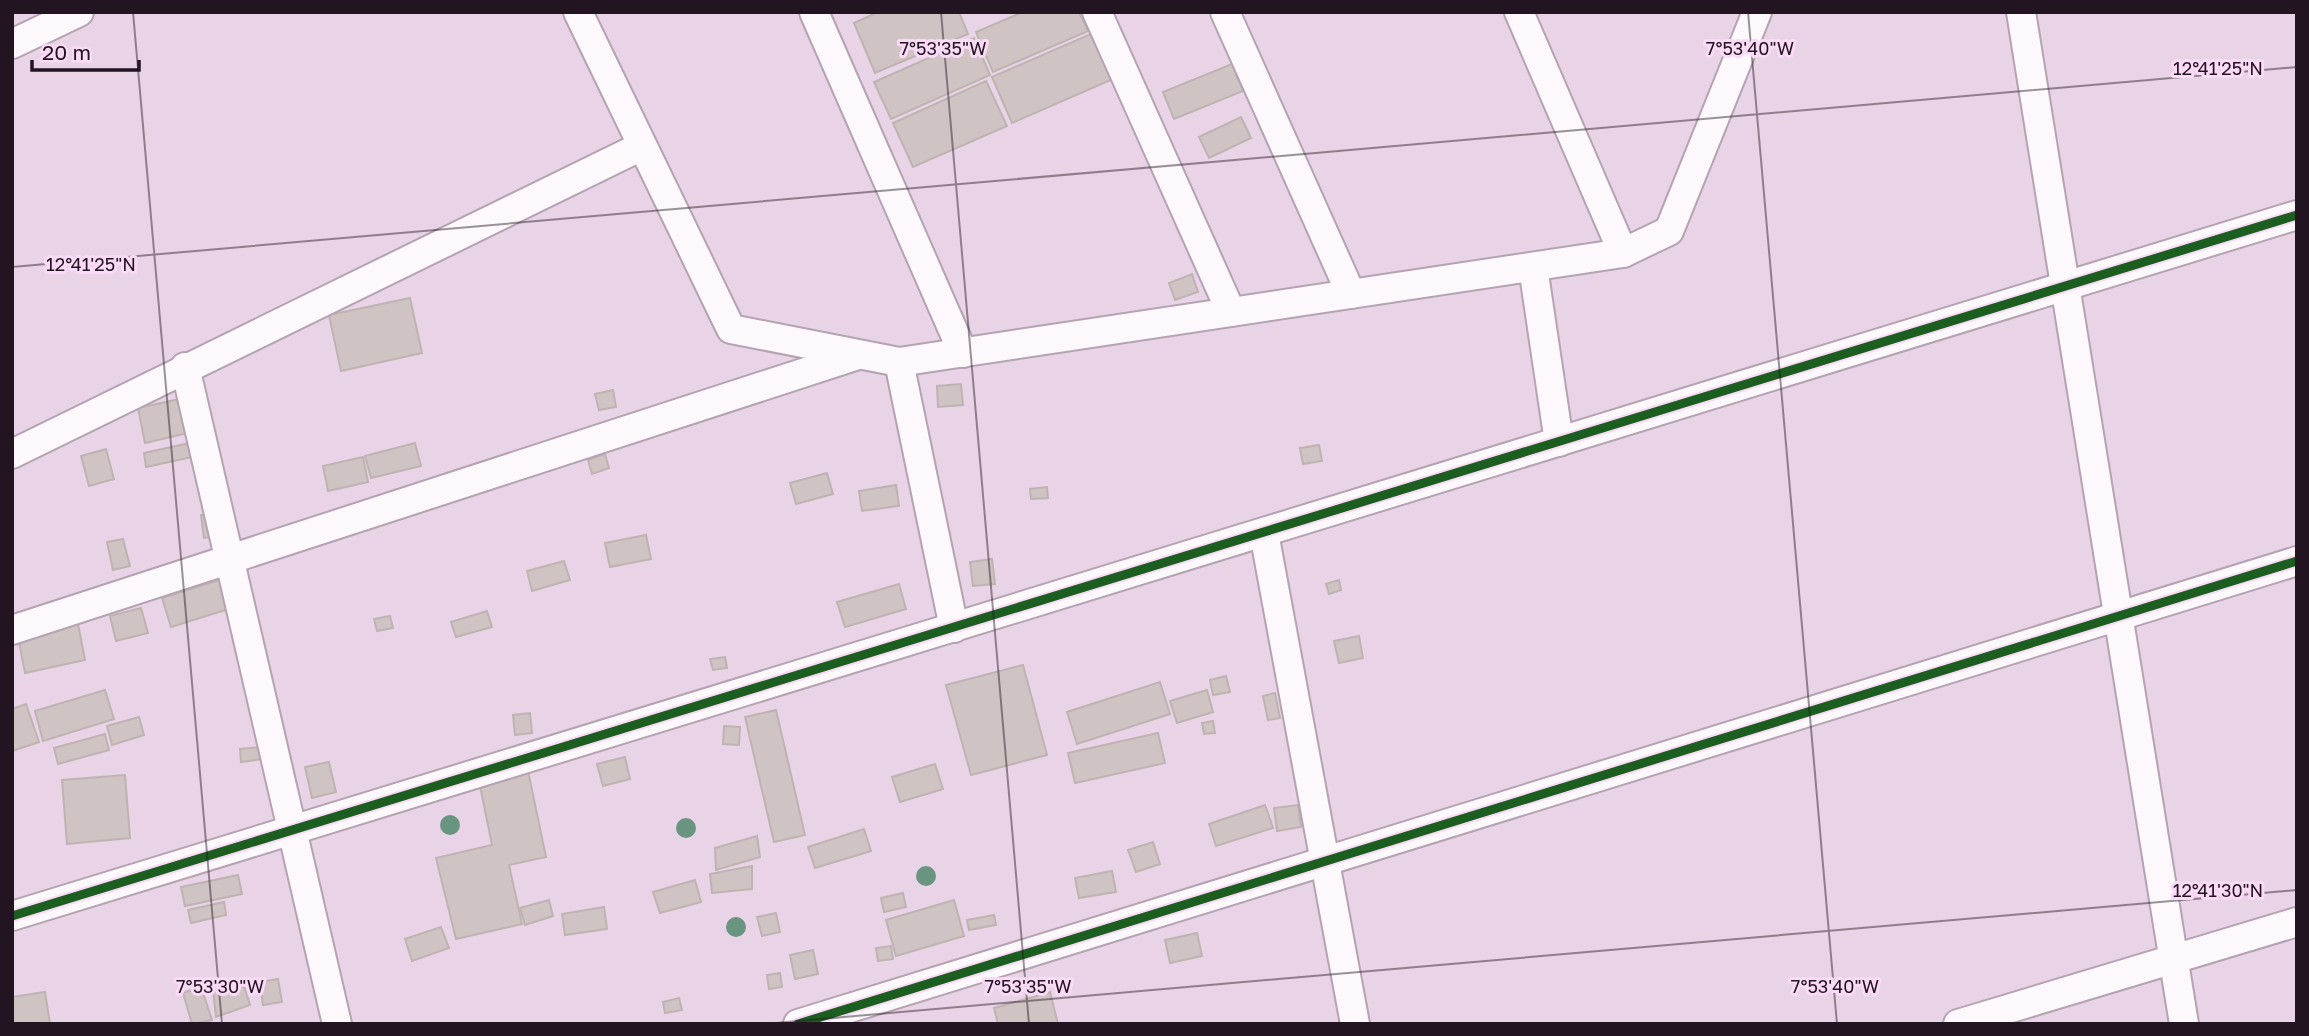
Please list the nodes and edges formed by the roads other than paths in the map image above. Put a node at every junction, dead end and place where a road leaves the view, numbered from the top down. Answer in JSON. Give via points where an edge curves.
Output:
{"nodes":[{"id":1,"x":79,"y":12,"type":"edge"},
{"id":2,"x":578,"y":12,"type":"edge"},
{"id":3,"x":814,"y":12,"type":"edge"},
{"id":4,"x":1097,"y":12,"type":"edge"},
{"id":5,"x":1224,"y":12,"type":"edge"},
{"id":6,"x":1519,"y":12,"type":"edge"},
{"id":7,"x":1757,"y":12,"type":"edge"},
{"id":8,"x":2021,"y":12,"type":"edge"},
{"id":9,"x":12,"y":44,"type":"edge"},
{"id":10,"x":642,"y":146,"type":"junction"},
{"id":11,"x":2297,"y":215,"type":"edge"},
{"id":12,"x":1623,"y":253,"type":"junction"},
{"id":13,"x":1533,"y":267,"type":"junction"},
{"id":14,"x":2065,"y":286,"type":"junction"},
{"id":15,"x":1351,"y":294,"type":"junction"},
{"id":16,"x":1231,"y":312,"type":"junction"},
{"id":17,"x":963,"y":353,"type":"junction"},
{"id":18,"x":859,"y":355,"type":"junction"},
{"id":19,"x":899,"y":362,"type":"junction"},
{"id":20,"x":185,"y":367,"type":"junction"},
{"id":21,"x":1559,"y":442,"type":"junction"},
{"id":22,"x":12,"y":454,"type":"edge"},
{"id":23,"x":1264,"y":533,"type":"junction"},
{"id":24,"x":229,"y":559,"type":"junction"},
{"id":25,"x":2297,"y":561,"type":"edge"},
{"id":26,"x":2119,"y":616,"type":"junction"},
{"id":27,"x":954,"y":628,"type":"junction"},
{"id":28,"x":12,"y":629,"type":"edge"},
{"id":29,"x":292,"y":831,"type":"junction"},
{"id":30,"x":1325,"y":861,"type":"junction"},
{"id":31,"x":12,"y":916,"type":"edge"},
{"id":32,"x":2297,"y":922,"type":"edge"},
{"id":33,"x":2174,"y":959,"type":"junction"},
{"id":34,"x":337,"y":1024,"type":"edge"},
{"id":35,"x":798,"y":1024,"type":"edge"},
{"id":36,"x":1355,"y":1024,"type":"edge"},
{"id":37,"x":1958,"y":1024,"type":"edge"},
{"id":38,"x":2184,"y":1024,"type":"edge"}],
"edges":[{"from":1,"to":9,"type":"street"},
{"from":2,"to":10,"type":"street"},
{"from":3,"to":17,"type":"street"},
{"from":4,"to":16,"type":"street"},
{"from":5,"to":15,"type":"street"},
{"from":6,"to":12,"type":"street"},
{"from":7,"to":12,"type":"street","via":[[1669,231]]},
{"from":8,"to":14,"type":"street"},
{"from":10,"to":18,"type":"street","via":[[731,329]]},
{"from":10,"to":20,"type":"street"},
{"from":11,"to":14,"type":"street"},
{"from":12,"to":13,"type":"street"},
{"from":13,"to":15,"type":"street"},
{"from":13,"to":21,"type":"street"},
{"from":14,"to":21,"type":"street"},
{"from":14,"to":26,"type":"street"},
{"from":15,"to":16,"type":"street"},
{"from":16,"to":17,"type":"street"},
{"from":17,"to":19,"type":"street"},
{"from":18,"to":19,"type":"street"},
{"from":18,"to":24,"type":"street"},
{"from":19,"to":27,"type":"street"},
{"from":20,"to":22,"type":"street"},
{"from":20,"to":24,"type":"street"},
{"from":21,"to":23,"type":"street"},
{"from":23,"to":27,"type":"street"},
{"from":23,"to":30,"type":"street"},
{"from":24,"to":28,"type":"street"},
{"from":24,"to":29,"type":"street"},
{"from":25,"to":26,"type":"street"},
{"from":26,"to":30,"type":"street"},
{"from":26,"to":33,"type":"street"},
{"from":27,"to":29,"type":"street"},
{"from":29,"to":31,"type":"street"},
{"from":29,"to":34,"type":"street"},
{"from":30,"to":35,"type":"street"},
{"from":30,"to":36,"type":"street"},
{"from":32,"to":33,"type":"street"},
{"from":33,"to":37,"type":"street"},
{"from":33,"to":38,"type":"street"}]}
